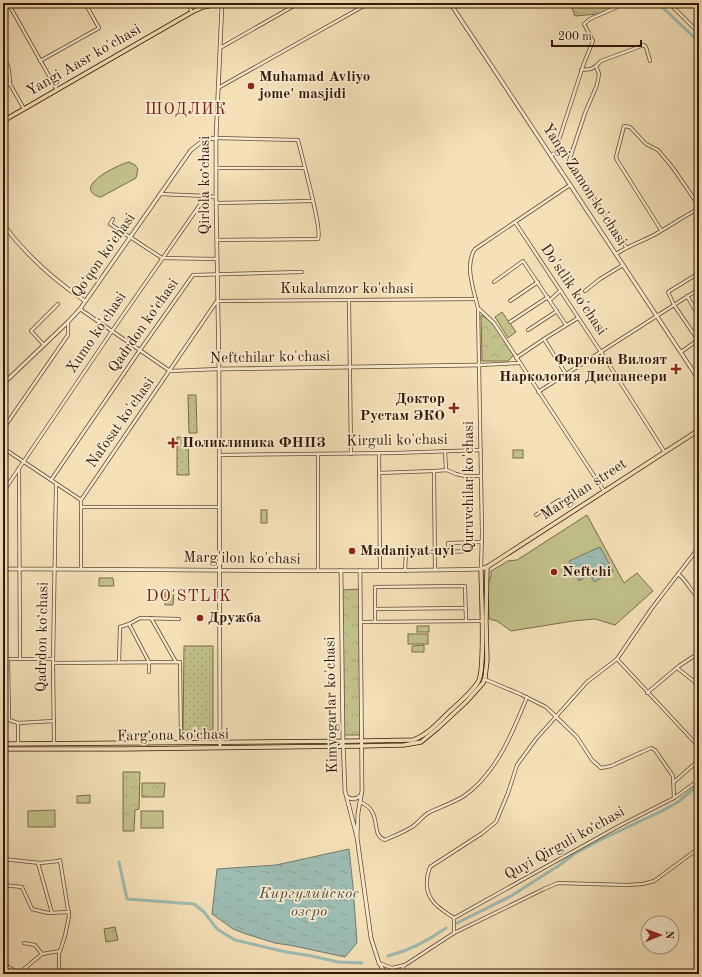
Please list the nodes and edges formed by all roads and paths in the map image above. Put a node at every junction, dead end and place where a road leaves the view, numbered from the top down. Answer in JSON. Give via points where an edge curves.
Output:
{"nodes":[{"id":1,"x":8,"y":3,"type":"edge"},
{"id":2,"x":85,"y":3,"type":"edge"},
{"id":3,"x":187,"y":3,"type":"edge"},
{"id":4,"x":300,"y":3,"type":"edge"},
{"id":5,"x":369,"y":3,"type":"edge"},
{"id":6,"x":450,"y":3,"type":"edge"},
{"id":7,"x":626,"y":3,"type":"edge"},
{"id":8,"x":669,"y":3,"type":"edge"},
{"id":9,"x":223,"y":4,"type":"edge"},
{"id":10,"x":192,"y":12,"type":"junction"},
{"id":11,"x":699,"y":33,"type":"edge"},
{"id":12,"x":220,"y":48,"type":"junction"},
{"id":13,"x":3,"y":52,"type":"edge"},
{"id":14,"x":4,"y":58,"type":"edge"},
{"id":15,"x":40,"y":61,"type":"junction"},
{"id":16,"x":650,"y":61,"type":"dead end"},
{"id":17,"x":596,"y":66,"type":"junction"},
{"id":18,"x":581,"y":70,"type":"junction"},
{"id":19,"x":3,"y":84,"type":"edge"},
{"id":20,"x":10,"y":84,"type":"junction"},
{"id":21,"x":218,"y":88,"type":"junction"},
{"id":22,"x":57,"y":90,"type":"junction"},
{"id":23,"x":24,"y":109,"type":"junction"},
{"id":24,"x":3,"y":121,"type":"edge"},
{"id":25,"x":216,"y":138,"type":"junction"},
{"id":26,"x":552,"y":155,"type":"junction"},
{"id":27,"x":216,"y":168,"type":"junction"},
{"id":28,"x":304,"y":168,"type":"junction"},
{"id":29,"x":570,"y":185,"type":"junction"},
{"id":30,"x":160,"y":194,"type":"junction"},
{"id":31,"x":206,"y":196,"type":"junction"},
{"id":32,"x":216,"y":197,"type":"junction"},
{"id":33,"x":312,"y":201,"type":"junction"},
{"id":34,"x":216,"y":203,"type":"junction"},
{"id":35,"x":113,"y":219,"type":"dead end"},
{"id":36,"x":515,"y":222,"type":"junction"},
{"id":37,"x":3,"y":224,"type":"edge"},
{"id":38,"x":661,"y":230,"type":"junction"},
{"id":39,"x":130,"y":238,"type":"junction"},
{"id":40,"x":216,"y":240,"type":"junction"},
{"id":41,"x":626,"y":247,"type":"junction"},
{"id":42,"x":616,"y":254,"type":"junction"},
{"id":43,"x":162,"y":258,"type":"junction"},
{"id":44,"x":217,"y":259,"type":"junction"},
{"id":45,"x":623,"y":265,"type":"junction"},
{"id":46,"x":302,"y":272,"type":"dead end"},
{"id":47,"x":699,"y":273,"type":"edge"},
{"id":48,"x":217,"y":274,"type":"junction"},
{"id":49,"x":494,"y":282,"type":"dead end"},
{"id":50,"x":538,"y":282,"type":"junction"},
{"id":51,"x":699,"y":289,"type":"edge"},
{"id":52,"x":561,"y":291,"type":"junction"},
{"id":53,"x":585,"y":291,"type":"dead end"},
{"id":54,"x":687,"y":296,"type":"junction"},
{"id":55,"x":549,"y":298,"type":"junction"},
{"id":56,"x":476,"y":299,"type":"junction"},
{"id":57,"x":349,"y":300,"type":"junction"},
{"id":58,"x":85,"y":301,"type":"junction"},
{"id":59,"x":218,"y":301,"type":"junction"},
{"id":60,"x":510,"y":301,"type":"dead end"},
{"id":61,"x":58,"y":304,"type":"dead end"},
{"id":62,"x":674,"y":305,"type":"junction"},
{"id":63,"x":478,"y":308,"type":"junction"},
{"id":64,"x":80,"y":309,"type":"junction"},
{"id":65,"x":557,"y":311,"type":"junction"},
{"id":66,"x":698,"y":312,"type":"edge"},
{"id":67,"x":657,"y":315,"type":"junction"},
{"id":68,"x":699,"y":316,"type":"edge"},
{"id":69,"x":578,"y":318,"type":"junction"},
{"id":70,"x":68,"y":322,"type":"junction"},
{"id":71,"x":510,"y":322,"type":"dead end"},
{"id":72,"x":566,"y":325,"type":"junction"},
{"id":73,"x":528,"y":330,"type":"dead end"},
{"id":74,"x":112,"y":331,"type":"junction"},
{"id":75,"x":544,"y":339,"type":"junction"},
{"id":76,"x":699,"y":341,"type":"edge"},
{"id":77,"x":44,"y":345,"type":"junction"},
{"id":78,"x":140,"y":350,"type":"junction"},
{"id":79,"x":601,"y":352,"type":"junction"},
{"id":80,"x":681,"y":352,"type":"junction"},
{"id":81,"x":516,"y":358,"type":"junction"},
{"id":82,"x":519,"y":363,"type":"junction"},
{"id":83,"x":480,"y":365,"type":"junction"},
{"id":84,"x":349,"y":367,"type":"junction"},
{"id":85,"x":219,"y":369,"type":"junction"},
{"id":86,"x":170,"y":371,"type":"junction"},
{"id":87,"x":566,"y":374,"type":"junction"},
{"id":88,"x":697,"y":374,"type":"edge"},
{"id":89,"x":699,"y":380,"type":"edge"},
{"id":90,"x":3,"y":384,"type":"edge"},
{"id":91,"x":538,"y":392,"type":"junction"},
{"id":92,"x":3,"y":429,"type":"edge"},
{"id":93,"x":699,"y":430,"type":"edge"},
{"id":94,"x":3,"y":448,"type":"edge"},
{"id":95,"x":481,"y":450,"type":"junction"},
{"id":96,"x":445,"y":451,"type":"junction"},
{"id":97,"x":664,"y":451,"type":"junction"},
{"id":98,"x":379,"y":453,"type":"junction"},
{"id":99,"x":318,"y":454,"type":"junction"},
{"id":100,"x":350,"y":454,"type":"junction"},
{"id":101,"x":219,"y":455,"type":"junction"},
{"id":102,"x":23,"y":462,"type":"junction"},
{"id":103,"x":19,"y":468,"type":"junction"},
{"id":104,"x":446,"y":470,"type":"junction"},
{"id":105,"x":434,"y":471,"type":"junction"},
{"id":106,"x":379,"y":473,"type":"junction"},
{"id":107,"x":481,"y":476,"type":"junction"},
{"id":108,"x":51,"y":480,"type":"junction"},
{"id":109,"x":56,"y":484,"type":"junction"},
{"id":110,"x":604,"y":491,"type":"junction"},
{"id":111,"x":3,"y":492,"type":"edge"},
{"id":112,"x":81,"y":500,"type":"junction"},
{"id":113,"x":559,"y":500,"type":"dead end"},
{"id":114,"x":81,"y":507,"type":"junction"},
{"id":115,"x":219,"y":507,"type":"junction"},
{"id":116,"x":536,"y":515,"type":"dead end"},
{"id":117,"x":466,"y":542,"type":"junction"},
{"id":118,"x":482,"y":542,"type":"junction"},
{"id":119,"x":699,"y":547,"type":"edge"},
{"id":120,"x":435,"y":552,"type":"junction"},
{"id":121,"x":448,"y":552,"type":"junction"},
{"id":122,"x":487,"y":567,"type":"junction"},
{"id":123,"x":81,"y":568,"type":"junction"},
{"id":124,"x":3,"y":569,"type":"edge"},
{"id":125,"x":20,"y":569,"type":"junction"},
{"id":126,"x":55,"y":569,"type":"junction"},
{"id":127,"x":481,"y":569,"type":"junction"},
{"id":128,"x":219,"y":570,"type":"junction"},
{"id":129,"x":318,"y":570,"type":"junction"},
{"id":130,"x":342,"y":570,"type":"junction"},
{"id":131,"x":360,"y":570,"type":"junction"},
{"id":132,"x":380,"y":570,"type":"junction"},
{"id":133,"x":406,"y":570,"type":"junction"},
{"id":134,"x":435,"y":571,"type":"junction"},
{"id":135,"x":678,"y":574,"type":"junction"},
{"id":136,"x":699,"y":596,"type":"edge"},
{"id":137,"x":466,"y":608,"type":"junction"},
{"id":138,"x":375,"y":609,"type":"junction"},
{"id":139,"x":151,"y":618,"type":"junction"},
{"id":140,"x":179,"y":619,"type":"dead end"},
{"id":141,"x":466,"y":621,"type":"junction"},
{"id":142,"x":481,"y":621,"type":"junction"},
{"id":143,"x":361,"y":622,"type":"junction"},
{"id":144,"x":375,"y":622,"type":"junction"},
{"id":145,"x":130,"y":624,"type":"junction"},
{"id":146,"x":699,"y":653,"type":"edge"},
{"id":147,"x":3,"y":659,"type":"edge"},
{"id":148,"x":8,"y":659,"type":"junction"},
{"id":149,"x":20,"y":659,"type":"junction"},
{"id":150,"x":53,"y":659,"type":"junction"},
{"id":151,"x":617,"y":659,"type":"junction"},
{"id":152,"x":119,"y":662,"type":"junction"},
{"id":153,"x":149,"y":662,"type":"junction"},
{"id":154,"x":176,"y":662,"type":"junction"},
{"id":155,"x":53,"y":663,"type":"junction"},
{"id":156,"x":677,"y":668,"type":"junction"},
{"id":157,"x":149,"y":672,"type":"dead end"},
{"id":158,"x":699,"y":678,"type":"edge"},
{"id":159,"x":484,"y":679,"type":"junction"},
{"id":160,"x":648,"y":693,"type":"junction"},
{"id":161,"x":527,"y":697,"type":"junction"},
{"id":162,"x":556,"y":716,"type":"junction"},
{"id":163,"x":54,"y":721,"type":"junction"},
{"id":164,"x":18,"y":723,"type":"junction"},
{"id":165,"x":343,"y":741,"type":"junction"},
{"id":166,"x":362,"y":741,"type":"junction"},
{"id":167,"x":181,"y":742,"type":"junction"},
{"id":168,"x":220,"y":742,"type":"junction"},
{"id":169,"x":3,"y":744,"type":"edge"},
{"id":170,"x":18,"y":744,"type":"junction"},
{"id":171,"x":54,"y":744,"type":"junction"},
{"id":172,"x":344,"y":746,"type":"junction"},
{"id":173,"x":362,"y":746,"type":"junction"},
{"id":174,"x":220,"y":747,"type":"junction"},
{"id":175,"x":699,"y":747,"type":"edge"},
{"id":176,"x":3,"y":749,"type":"edge"},
{"id":177,"x":699,"y":760,"type":"edge"},
{"id":178,"x":699,"y":780,"type":"edge"},
{"id":179,"x":674,"y":782,"type":"junction"},
{"id":180,"x":362,"y":794,"type":"junction"},
{"id":181,"x":347,"y":797,"type":"junction"},
{"id":182,"x":674,"y":798,"type":"junction"},
{"id":183,"x":360,"y":802,"type":"junction"},
{"id":184,"x":357,"y":837,"type":"junction"},
{"id":185,"x":699,"y":848,"type":"edge"},
{"id":186,"x":3,"y":860,"type":"edge"},
{"id":187,"x":38,"y":862,"type":"junction"},
{"id":188,"x":3,"y":885,"type":"edge"},
{"id":189,"x":69,"y":912,"type":"junction"},
{"id":190,"x":52,"y":913,"type":"junction"},
{"id":191,"x":454,"y":918,"type":"junction"},
{"id":192,"x":454,"y":933,"type":"junction"},
{"id":193,"x":24,"y":943,"type":"dead end"},
{"id":194,"x":61,"y":951,"type":"junction"},
{"id":195,"x":42,"y":954,"type":"junction"},
{"id":196,"x":379,"y":963,"type":"junction"},
{"id":197,"x":3,"y":964,"type":"edge"},
{"id":198,"x":405,"y":965,"type":"junction"},
{"id":199,"x":3,"y":969,"type":"edge"},
{"id":200,"x":13,"y":974,"type":"edge"},
{"id":201,"x":58,"y":974,"type":"edge"},
{"id":202,"x":386,"y":974,"type":"edge"},
{"id":203,"x":400,"y":974,"type":"edge"}],
"edges":[{"from":1,"to":15,"type":"street"},
{"from":2,"to":15,"type":"street","via":[[99,28]]},
{"from":3,"to":10,"type":"street"},
{"from":4,"to":12,"type":"street"},
{"from":5,"to":21,"type":"street"},
{"from":6,"to":26,"type":"street","name":"Yangi Zamon ko'chasi"},
{"from":7,"to":18,"type":"street","via":[[584,24],[593,41]]},
{"from":8,"to":11,"type":"street"},
{"from":9,"to":10,"type":"main road","name":"Yangi Aasr ko'chasi","via":[[203,7]]},
{"from":9,"to":12,"type":"street","name":"Qirlola koʻchasi"},
{"from":10,"to":22,"type":"main road","name":"Yangi Aasr ko'chasi"},
{"from":12,"to":21,"type":"street","name":"Qirlola koʻchasi"},
{"from":13,"to":14,"type":"street"},
{"from":14,"to":20,"type":"street","via":[[9,70]]},
{"from":15,"to":22,"type":"street"},
{"from":16,"to":17,"type":"street","via":[[644,46],[600,61]]},
{"from":17,"to":18,"type":"street"},
{"from":17,"to":41,"type":"street","via":[[599,74],[597,85],[569,161]]},
{"from":18,"to":26,"type":"street","via":[[556,152]]},
{"from":19,"to":20,"type":"street"},
{"from":20,"to":23,"type":"street"},
{"from":21,"to":25,"type":"street","name":"Qirlola koʻchasi"},
{"from":22,"to":23,"type":"main road","name":"Yangi Aasr ko'chasi"},
{"from":23,"to":24,"type":"main road","name":"Yangi Aasr ko'chasi"},
{"from":25,"to":27,"type":"street","name":"Qirlola koʻchasi"},
{"from":25,"to":28,"type":"street","via":[[298,140]]},
{"from":25,"to":30,"type":"street","name":"Qoʻqon koʻchasi","via":[[204,140],[191,150]]},
{"from":26,"to":29,"type":"street","name":"Yangi Zamon ko'chasi"},
{"from":27,"to":28,"type":"street"},
{"from":27,"to":32,"type":"street","name":"Qirlola koʻchasi"},
{"from":28,"to":33,"type":"street"},
{"from":29,"to":36,"type":"street","name":"Quruvchilar ko'chasi"},
{"from":29,"to":42,"type":"street","name":"Yangi Zamon ko'chasi"},
{"from":30,"to":31,"type":"street"},
{"from":30,"to":39,"type":"street","name":"Qoʻqon koʻchasi"},
{"from":31,"to":32,"type":"street"},
{"from":31,"to":43,"type":"street","name":"Xumo ko'chasi"},
{"from":32,"to":34,"type":"street","name":"Qirlola koʻchasi"},
{"from":33,"to":34,"type":"street"},
{"from":33,"to":40,"type":"street","via":[[320,236],[318,239]]},
{"from":34,"to":40,"type":"street","name":"Qirlola koʻchasi"},
{"from":35,"to":39,"type":"street","via":[[110,224]]},
{"from":36,"to":52,"type":"street","name":"Do'stlik ko'chasi"},
{"from":36,"to":56,"type":"street","name":"Quruvchilar ko'chasi","via":[[475,249],[471,268]]},
{"from":37,"to":58,"type":"street","via":[[34,260]]},
{"from":38,"to":38,"type":"street","via":[[696,210],[697,203],[658,150],[646,144],[630,127],[624,126],[617,160]]},
{"from":38,"to":41,"type":"street"},
{"from":39,"to":43,"type":"street"},
{"from":39,"to":58,"type":"street","name":"Qoʻqon koʻchasi"},
{"from":40,"to":44,"type":"street","name":"Qirlola koʻchasi"},
{"from":41,"to":42,"type":"street"},
{"from":42,"to":45,"type":"street","name":"Yangi Zamon ko'chasi"},
{"from":43,"to":44,"type":"street"},
{"from":43,"to":74,"type":"street","name":"Xumo ko'chasi"},
{"from":44,"to":48,"type":"street","name":"Qirlola koʻchasi"},
{"from":45,"to":53,"type":"street"},
{"from":45,"to":67,"type":"street","name":"Yangi Zamon ko'chasi"},
{"from":46,"to":48,"type":"street","name":"Qadrdon koʻchasi"},
{"from":47,"to":62,"type":"street","via":[[668,292]]},
{"from":48,"to":59,"type":"street","name":"Qirlola koʻchasi"},
{"from":48,"to":78,"type":"street","name":"Qadrdon koʻchasi","via":[[193,275]]},
{"from":49,"to":50,"type":"street","via":[[523,261]]},
{"from":50,"to":55,"type":"street"},
{"from":50,"to":60,"type":"street"},
{"from":51,"to":54,"type":"street"},
{"from":52,"to":55,"type":"street"},
{"from":52,"to":69,"type":"street","name":"Do'stlik ko'chasi"},
{"from":54,"to":62,"type":"street"},
{"from":54,"to":66,"type":"street"},
{"from":55,"to":65,"type":"street"},
{"from":55,"to":71,"type":"street"},
{"from":56,"to":57,"type":"street","name":"Kukalamzor ko'chasi"},
{"from":56,"to":63,"type":"street","name":"Quruvchilar ko'chasi"},
{"from":57,"to":59,"type":"street","name":"Kukalamzor ko'chasi"},
{"from":57,"to":84,"type":"street"},
{"from":58,"to":64,"type":"street","name":"Qoʻqon koʻchasi"},
{"from":59,"to":85,"type":"street","name":"Qirlola koʻchasi"},
{"from":59,"to":86,"type":"street","name":"Nafosat ko'chasi"},
{"from":61,"to":77,"type":"street","via":[[31,331]]},
{"from":62,"to":67,"type":"street"},
{"from":62,"to":76,"type":"street"},
{"from":63,"to":81,"type":"street","via":[[494,323]]},
{"from":63,"to":83,"type":"street","name":"Quruvchilar ko'chasi"},
{"from":64,"to":70,"type":"street","name":"Qoʻqon koʻchasi"},
{"from":64,"to":74,"type":"street"},
{"from":65,"to":72,"type":"street"},
{"from":65,"to":73,"type":"street"},
{"from":66,"to":68,"type":"street"},
{"from":67,"to":79,"type":"street"},
{"from":67,"to":80,"type":"street","name":"Yangi Zamon ko'chasi"},
{"from":69,"to":72,"type":"street"},
{"from":69,"to":79,"type":"street","name":"Do'stlik ko'chasi"},
{"from":70,"to":77,"type":"street","name":"Qoʻqon koʻchasi"},
{"from":70,"to":92,"type":"street","via":[[68,335]]},
{"from":72,"to":75,"type":"street"},
{"from":74,"to":78,"type":"street"},
{"from":74,"to":102,"type":"street","name":"Xumo ko'chasi"},
{"from":75,"to":81,"type":"street"},
{"from":75,"to":87,"type":"street"},
{"from":76,"to":80,"type":"street"},
{"from":77,"to":90,"type":"street","name":"Qoʻqon koʻchasi"},
{"from":78,"to":86,"type":"street"},
{"from":78,"to":108,"type":"street","name":"Qadrdon koʻchasi"},
{"from":79,"to":87,"type":"street"},
{"from":79,"to":97,"type":"street","name":"Do'stlik ko'chasi"},
{"from":80,"to":88,"type":"street","name":"Yangi Zamon ko'chasi"},
{"from":81,"to":82,"type":"street"},
{"from":82,"to":83,"type":"street"},
{"from":82,"to":91,"type":"street"},
{"from":83,"to":84,"type":"street","name":"Neftchilar ko'chasi"},
{"from":83,"to":95,"type":"street","name":"Quruvchilar ko'chasi"},
{"from":84,"to":85,"type":"street","name":"Neftchilar ko'chasi"},
{"from":84,"to":100,"type":"street"},
{"from":85,"to":86,"type":"street","name":"Neftchilar ko'chasi"},
{"from":85,"to":101,"type":"street","name":"Qirlola koʻchasi"},
{"from":86,"to":112,"type":"street","name":"Nafosat ko'chasi"},
{"from":87,"to":91,"type":"street"},
{"from":88,"to":89,"type":"street","name":"Yangi Zamon ko'chasi"},
{"from":91,"to":110,"type":"street"},
{"from":93,"to":97,"type":"main road","name":"Margilan street"},
{"from":94,"to":102,"type":"street"},
{"from":95,"to":96,"type":"street","name":"Kirguli ko'chasi"},
{"from":95,"to":107,"type":"street","name":"Quruvchilar ko'chasi"},
{"from":96,"to":98,"type":"street","name":"Kirguli ko'chasi"},
{"from":96,"to":104,"type":"street"},
{"from":97,"to":110,"type":"main road","name":"Margilan street"},
{"from":98,"to":100,"type":"street","name":"Kirguli ko'chasi"},
{"from":98,"to":106,"type":"street"},
{"from":99,"to":100,"type":"street","name":"Kirguli ko'chasi"},
{"from":99,"to":101,"type":"street","name":"Kirguli ko'chasi"},
{"from":99,"to":129,"type":"street"},
{"from":101,"to":115,"type":"street","name":"Qirlola koʻchasi"},
{"from":102,"to":103,"type":"street","name":"Xumo ko'chasi"},
{"from":102,"to":108,"type":"street"},
{"from":103,"to":111,"type":"street","name":"Xumo ko'chasi"},
{"from":103,"to":125,"type":"street"},
{"from":104,"to":105,"type":"street"},
{"from":104,"to":107,"type":"street","via":[[465,476]]},
{"from":105,"to":106,"type":"street"},
{"from":105,"to":120,"type":"street"},
{"from":106,"to":132,"type":"street"},
{"from":107,"to":118,"type":"street","name":"Quruvchilar ko'chasi"},
{"from":108,"to":109,"type":"street"},
{"from":109,"to":112,"type":"street"},
{"from":109,"to":126,"type":"street","name":"Qadrdon koʻchasi"},
{"from":110,"to":122,"type":"main road","name":"Margilan street"},
{"from":112,"to":114,"type":"street"},
{"from":113,"to":116,"type":"street"},
{"from":114,"to":115,"type":"street"},
{"from":114,"to":123,"type":"street"},
{"from":115,"to":128,"type":"street","name":"Qirlola koʻchasi"},
{"from":117,"to":118,"type":"street"},
{"from":117,"to":121,"type":"street","via":[[448,542]]},
{"from":117,"to":121,"type":"street","via":[[467,551]]},
{"from":118,"to":127,"type":"street","name":"Quruvchilar ko'chasi"},
{"from":119,"to":135,"type":"street"},
{"from":120,"to":121,"type":"street"},
{"from":120,"to":133,"type":"street","via":[[406,552]]},
{"from":120,"to":134,"type":"street"},
{"from":122,"to":127,"type":"main road","name":"Margilan street"},
{"from":122,"to":159,"type":"main road","name":"Quruvchilar ko'chasi","via":[[487,660]]},
{"from":123,"to":126,"type":"street","name":"Marg'ilon ko'chasi"},
{"from":123,"to":128,"type":"street","name":"Marg'ilon ko'chasi"},
{"from":124,"to":125,"type":"street","name":"Marg'ilon ko'chasi"},
{"from":125,"to":126,"type":"street","name":"Marg'ilon ko'chasi"},
{"from":125,"to":149,"type":"street"},
{"from":126,"to":150,"type":"street","name":"Qadrdon koʻchasi"},
{"from":127,"to":134,"type":"street","name":"Marg'ilon ko'chasi"},
{"from":127,"to":142,"type":"main road","name":"Quruvchilar ko'chasi"},
{"from":128,"to":129,"type":"street","name":"Marg'ilon ko'chasi"},
{"from":128,"to":168,"type":"street","name":"Qirlola koʻchasi"},
{"from":129,"to":130,"type":"street","name":"Marg'ilon ko'chasi"},
{"from":130,"to":131,"type":"street","name":"Marg'ilon ko'chasi"},
{"from":130,"to":165,"type":"street","name":"Kimyogarlar ko'chasi"},
{"from":131,"to":132,"type":"street","name":"Marg'ilon ko'chasi"},
{"from":131,"to":143,"type":"street","name":"Kimyogarlar ko'chasi"},
{"from":132,"to":133,"type":"street","name":"Marg'ilon ko'chasi"},
{"from":133,"to":134,"type":"street","name":"Marg'ilon ko'chasi"},
{"from":135,"to":136,"type":"street"},
{"from":135,"to":151,"type":"street"},
{"from":137,"to":138,"type":"street"},
{"from":137,"to":138,"type":"street","via":[[465,586],[375,587]]},
{"from":137,"to":141,"type":"street"},
{"from":138,"to":144,"type":"street"},
{"from":139,"to":140,"type":"street"},
{"from":139,"to":145,"type":"street","via":[[140,618]]},
{"from":139,"to":154,"type":"street"},
{"from":141,"to":142,"type":"street"},
{"from":141,"to":144,"type":"street"},
{"from":142,"to":166,"type":"main road","name":"Quruvchilar ko'chasi","via":[[480,677],[462,699],[418,738]]},
{"from":143,"to":144,"type":"street"},
{"from":143,"to":166,"type":"street","name":"Kimyogarlar ko'chasi"},
{"from":145,"to":152,"type":"street","via":[[120,627]]},
{"from":145,"to":153,"type":"street"},
{"from":146,"to":156,"type":"street"},
{"from":147,"to":148,"type":"street"},
{"from":148,"to":149,"type":"street"},
{"from":148,"to":164,"type":"street","via":[[9,720]]},
{"from":149,"to":150,"type":"street"},
{"from":150,"to":155,"type":"street","name":"Qadrdon koʻchasi"},
{"from":151,"to":160,"type":"street"},
{"from":151,"to":162,"type":"street","via":[[587,682]]},
{"from":152,"to":153,"type":"street"},
{"from":152,"to":155,"type":"street"},
{"from":153,"to":154,"type":"street"},
{"from":153,"to":157,"type":"street"},
{"from":154,"to":167,"type":"street","via":[[180,662]]},
{"from":155,"to":163,"type":"street","name":"Qadrdon koʻchasi"},
{"from":156,"to":158,"type":"street","via":[[695,682]]},
{"from":156,"to":160,"type":"street"},
{"from":159,"to":161,"type":"street"},
{"from":159,"to":173,"type":"main road","name":"Quruvchilar ko'chasi","via":[[465,703],[421,742]]},
{"from":160,"to":175,"type":"street"},
{"from":161,"to":162,"type":"street","via":[[546,707]]},
{"from":161,"to":183,"type":"street","via":[[505,746],[485,776],[463,796],[428,813],[411,827],[385,840],[378,834],[372,811]]},
{"from":162,"to":179,"type":"street","via":[[577,737],[592,760],[602,768],[651,748],[665,764]]},
{"from":162,"to":191,"type":"street","via":[[517,765],[496,822],[430,867],[427,882],[432,901]]},
{"from":163,"to":164,"type":"street"},
{"from":163,"to":171,"type":"street","name":"Qadrdon koʻchasi"},
{"from":164,"to":170,"type":"street"},
{"from":165,"to":166,"type":"main road","name":"Quruvchilar ko'chasi"},
{"from":165,"to":168,"type":"main road","name":"Fargʻona koʻchasi"},
{"from":165,"to":172,"type":"street","name":"Kimyogarlar ko'chasi"},
{"from":166,"to":173,"type":"street","name":"Kimyogarlar ko'chasi"},
{"from":167,"to":168,"type":"main road","name":"Fargʻona koʻchasi"},
{"from":167,"to":171,"type":"main road","name":"Fargʻona koʻchasi"},
{"from":168,"to":174,"type":"street","name":"Qirlola koʻchasi"},
{"from":169,"to":170,"type":"main road","name":"Fargʻona koʻchasi"},
{"from":170,"to":171,"type":"main road","name":"Fargʻona koʻchasi"},
{"from":172,"to":173,"type":"main road","name":"Quruvchilar ko'chasi"},
{"from":172,"to":174,"type":"main road","name":"Fargʻona koʻchasi"},
{"from":172,"to":181,"type":"street","name":"Kimyogarlar ko'chasi"},
{"from":173,"to":180,"type":"street","name":"Kimyogarlar ko'chasi"},
{"from":174,"to":176,"type":"main road","name":"Fargʻona koʻchasi"},
{"from":177,"to":179,"type":"street"},
{"from":178,"to":182,"type":"street","name":"Quyi Qirguli koʻchasi"},
{"from":179,"to":182,"type":"street"},
{"from":180,"to":181,"type":"street","via":[[355,799]]},
{"from":180,"to":183,"type":"street","name":"Kimyogarlar ko'chasi"},
{"from":181,"to":184,"type":"street","name":"Kimyogarlar ko'chasi"},
{"from":182,"to":191,"type":"street","name":"Quyi Qirguli koʻchasi"},
{"from":183,"to":184,"type":"street","name":"Kimyogarlar ko'chasi"},
{"from":184,"to":196,"type":"street","name":"Kimyogarlar ko'chasi","via":[[371,938]]},
{"from":185,"to":192,"type":"street","via":[[654,881],[626,885],[558,883]]},
{"from":186,"to":187,"type":"street"},
{"from":187,"to":189,"type":"street","via":[[60,860]]},
{"from":187,"to":190,"type":"street"},
{"from":188,"to":190,"type":"street","via":[[22,887],[32,909]]},
{"from":189,"to":190,"type":"street"},
{"from":189,"to":194,"type":"street"},
{"from":191,"to":192,"type":"street"},
{"from":192,"to":198,"type":"street"},
{"from":193,"to":195,"type":"street","via":[[35,945]]},
{"from":194,"to":195,"type":"street"},
{"from":194,"to":201,"type":"street"},
{"from":195,"to":197,"type":"street","via":[[19,973]]},
{"from":196,"to":198,"type":"street","via":[[392,968]]},
{"from":196,"to":202,"type":"street","name":"Kimyogarlar ko'chasi"},
{"from":198,"to":203,"type":"street"},
{"from":199,"to":200,"type":"street"}]}
